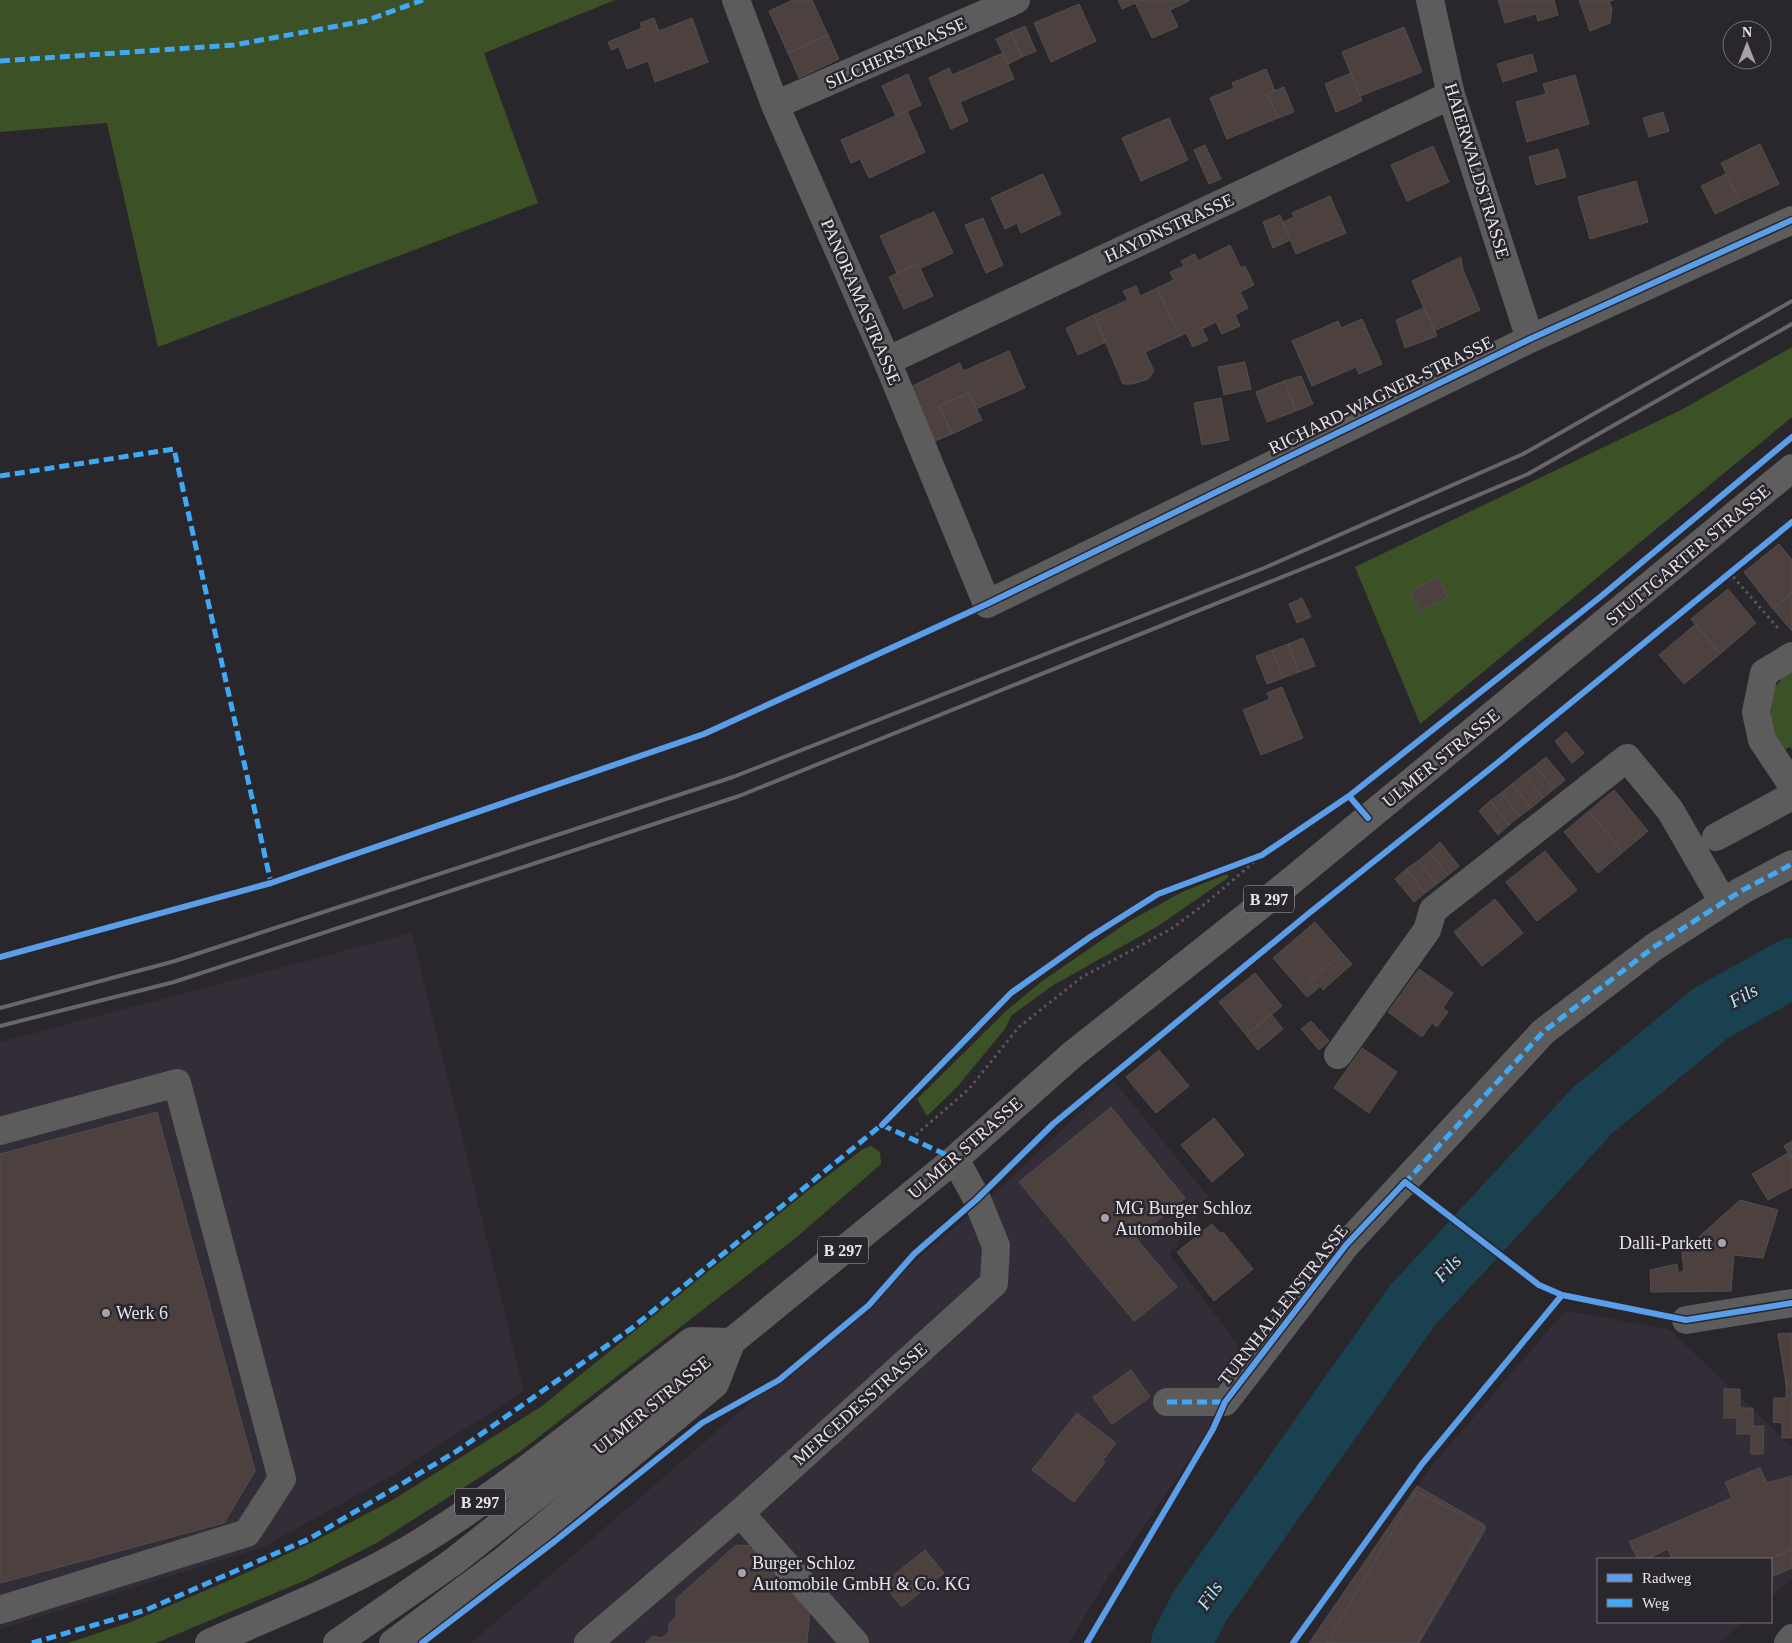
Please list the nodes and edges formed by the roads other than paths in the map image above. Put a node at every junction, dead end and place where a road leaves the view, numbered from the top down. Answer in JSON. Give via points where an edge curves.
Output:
{"nodes":[{"id":1,"x":736,"y":0,"type":"edge"},
{"id":2,"x":1016,"y":0,"type":"edge"},
{"id":3,"x":1430,"y":0,"type":"edge"},
{"id":4,"x":1451,"y":95,"type":"junction"},
{"id":5,"x":775,"y":105,"type":"junction"},
{"id":6,"x":1792,"y":220,"type":"edge"},
{"id":7,"x":1530,"y":339,"type":"junction"},
{"id":8,"x":887,"y":361,"type":"junction"},
{"id":9,"x":1792,"y":468,"type":"edge"},
{"id":10,"x":987,"y":604,"type":"joint"},
{"id":11,"x":1584,"y":641,"type":"joint"},
{"id":12,"x":1792,"y":656,"type":"edge"},
{"id":13,"x":1789,"y":800,"type":"edge"},
{"id":14,"x":1716,"y":837,"type":"dead end"},
{"id":15,"x":1792,"y":864,"type":"edge"},
{"id":16,"x":1723,"y":902,"type":"junction"},
{"id":17,"x":1338,"y":1055,"type":"dead end"},
{"id":18,"x":0,"y":1131,"type":"edge"},
{"id":19,"x":955,"y":1159,"type":"junction"},
{"id":20,"x":1792,"y":1303,"type":"edge"},
{"id":21,"x":1686,"y":1320,"type":"dead end"},
{"id":22,"x":731,"y":1342,"type":"junction"},
{"id":23,"x":1167,"y":1402,"type":"dead end"},
{"id":24,"x":740,"y":1513,"type":"junction"},
{"id":25,"x":0,"y":1610,"type":"edge"},
{"id":26,"x":1792,"y":1638,"type":"edge"},
{"id":27,"x":209,"y":1643,"type":"edge"},
{"id":28,"x":337,"y":1643,"type":"edge"},
{"id":29,"x":393,"y":1643,"type":"edge"},
{"id":30,"x":588,"y":1643,"type":"edge"},
{"id":31,"x":855,"y":1643,"type":"edge"},
{"id":32,"x":1788,"y":1643,"type":"edge"}],
"edges":[{"from":1,"to":5,"type":"street","name":"PANORAMASTRASSE"},
{"from":2,"to":5,"type":"street","name":"SILCHERSTRASSE"},
{"from":3,"to":4,"type":"street","name":"HAIERWALDSTRASSE"},
{"from":4,"to":7,"type":"street","name":"HAIERWALDSTRASSE"},
{"from":4,"to":8,"type":"street","name":"HAYDNSTRASSE"},
{"from":5,"to":8,"type":"street","name":"PANORAMASTRASSE"},
{"from":6,"to":7,"type":"street","name":"RICHARD-WAGNER-STRASSE"},
{"from":7,"to":10,"type":"street","name":"RICHARD-WAGNER-STRASSE"},
{"from":8,"to":10,"type":"street","name":"PANORAMASTRASSE"},
{"from":9,"to":11,"type":"main road","name":"STUTTGARTER STRASSE","number":"B 297"},
{"from":11,"to":19,"type":"main road","name":"ULMER STRASSE","number":"B 297","via":[[1285,886],[1073,1054]]},
{"from":12,"to":13,"type":"street","via":[[1764,674],[1756,712],[1762,740]]},
{"from":13,"to":14,"type":"street"},
{"from":15,"to":16,"type":"street","name":"TURNHALLENSTRASSE"},
{"from":16,"to":17,"type":"street","via":[[1670,810],[1627,758],[1433,910],[1427,930]]},
{"from":16,"to":23,"type":"street","name":"TURNHALLENSTRASSE","via":[[1654,947],[1543,1032],[1346,1244],[1226,1402]]},
{"from":18,"to":25,"type":"street","via":[[177,1083],[282,1479],[247,1532]]},
{"from":19,"to":22,"type":"main road","name":"ULMER STRASSE","number":"B 297"},
{"from":19,"to":24,"type":"street","name":"MERCEDESSTRASSE","via":[[977,1199],[996,1246],[994,1283]]},
{"from":20,"to":21,"type":"street"},
{"from":22,"to":27,"type":"main road","number":"B 297","via":[[692,1341],[493,1493],[423,1540],[352,1580]]},
{"from":22,"to":28,"type":"main road","name":"ULMER STRASSE","via":[[453,1562]]},
{"from":22,"to":29,"type":"main road","number":"B 297","via":[[715,1384],[503,1561]]},
{"from":24,"to":30,"type":"street","name":"MERCEDESSTRASSE"},
{"from":24,"to":31,"type":"street"},
{"from":26,"to":32,"type":"street"}]}
